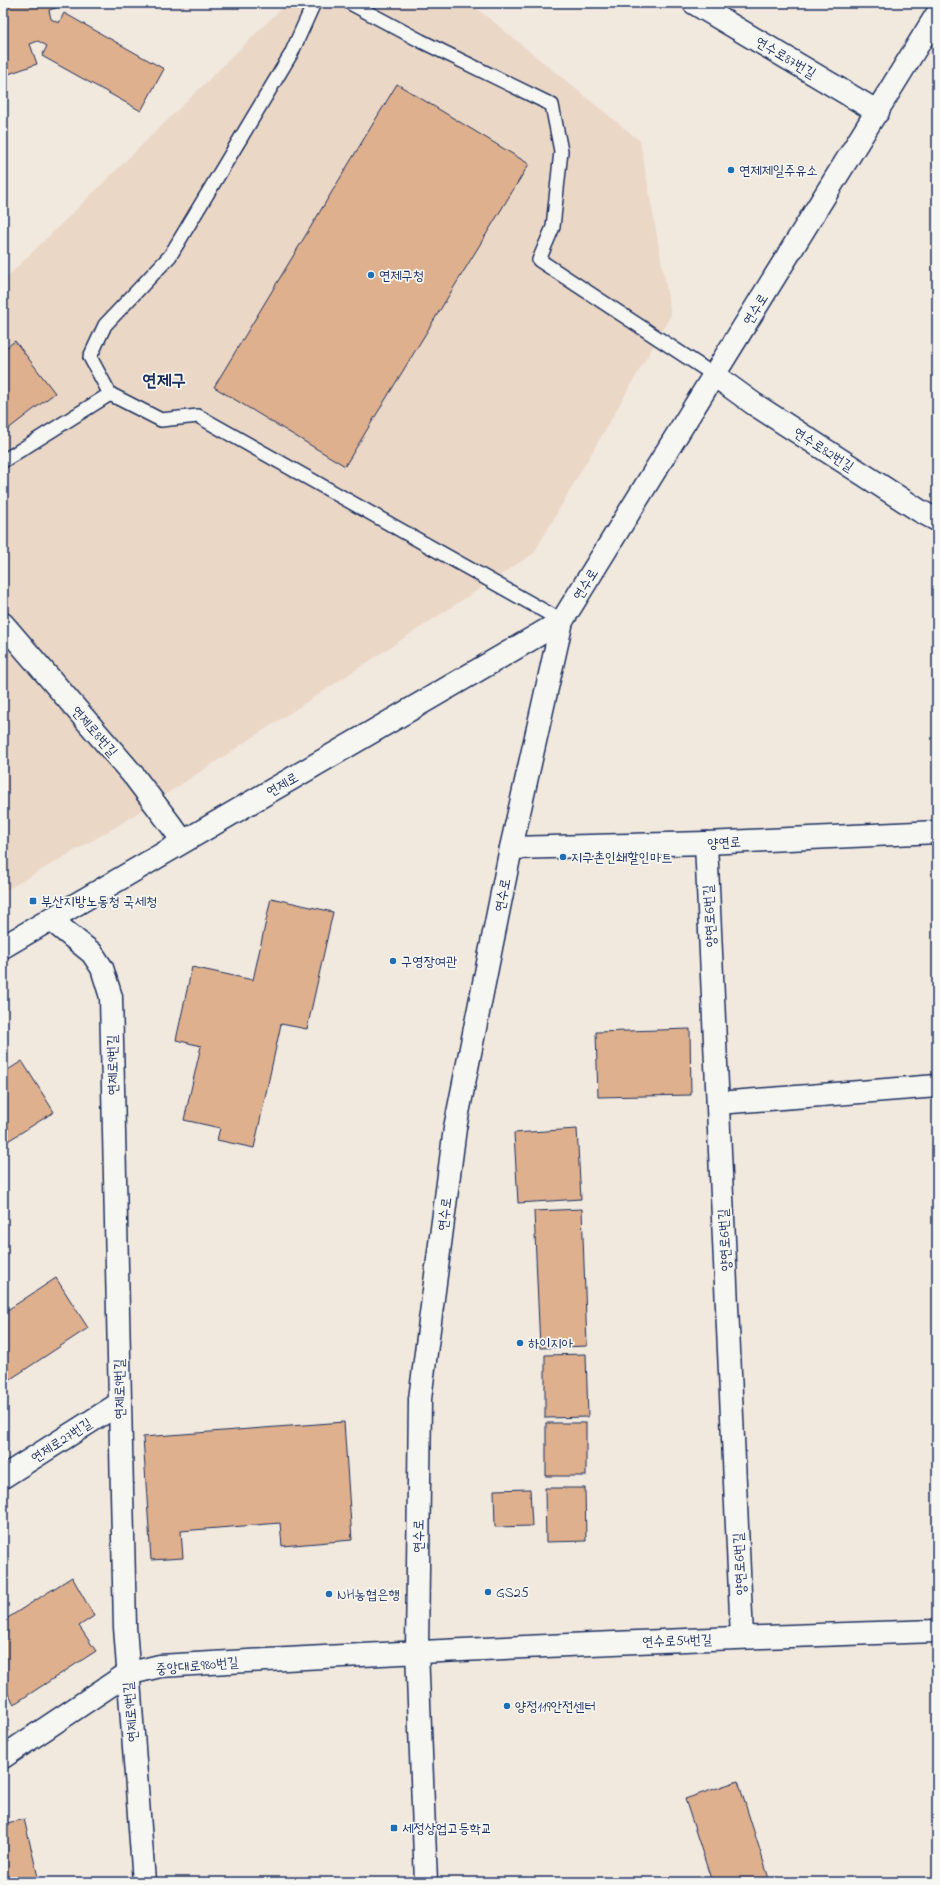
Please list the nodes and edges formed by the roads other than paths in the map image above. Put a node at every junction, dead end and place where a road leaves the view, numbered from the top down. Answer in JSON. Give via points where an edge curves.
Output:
{"nodes":[{"id":1,"x":314,"y":3,"type":"edge"},
{"id":2,"x":350,"y":3,"type":"edge"},
{"id":3,"x":694,"y":3,"type":"edge"},
{"id":4,"x":937,"y":14,"type":"edge"},
{"id":5,"x":878,"y":112,"type":"junction"},
{"id":6,"x":714,"y":375,"type":"junction"},
{"id":7,"x":110,"y":394,"type":"junction"},
{"id":8,"x":3,"y":460,"type":"edge"},
{"id":9,"x":937,"y":520,"type":"edge"},
{"id":10,"x":562,"y":621,"type":"junction"},
{"id":11,"x":3,"y":624,"type":"edge"},
{"id":12,"x":937,"y":832,"type":"edge"},
{"id":13,"x":183,"y":841,"type":"junction"},
{"id":14,"x":706,"y":843,"type":"junction"},
{"id":15,"x":511,"y":848,"type":"junction"},
{"id":16,"x":50,"y":919,"type":"junction"},
{"id":17,"x":3,"y":947,"type":"edge"},
{"id":18,"x":937,"y":1086,"type":"edge"},
{"id":19,"x":718,"y":1102,"type":"junction"},
{"id":20,"x":120,"y":1403,"type":"junction"},
{"id":21,"x":3,"y":1477,"type":"edge"},
{"id":22,"x":937,"y":1631,"type":"edge"},
{"id":23,"x":742,"y":1637,"type":"junction"},
{"id":24,"x":417,"y":1651,"type":"junction"},
{"id":25,"x":127,"y":1674,"type":"junction"},
{"id":26,"x":3,"y":1757,"type":"edge"},
{"id":27,"x":144,"y":1882,"type":"edge"},
{"id":28,"x":426,"y":1882,"type":"edge"}],
"edges":[{"from":1,"to":7,"type":"lane","via":[[291,54],[170,256],[105,325],[90,357]]},
{"from":2,"to":6,"type":"lane","via":[[421,41],[552,104],[561,151],[553,227],[539,260]]},
{"from":3,"to":5,"type":"street","name":"연수로87번길"},
{"from":4,"to":5,"type":"street","name":"연수로"},
{"from":5,"to":6,"type":"street","name":"연수로"},
{"from":6,"to":9,"type":"street","name":"연수로82번길","via":[[768,413]]},
{"from":6,"to":10,"type":"street","name":"연수로"},
{"from":7,"to":8,"type":"lane"},
{"from":7,"to":10,"type":"lane","via":[[161,420],[198,416]]},
{"from":10,"to":13,"type":"street","name":"연제로"},
{"from":10,"to":15,"type":"street","name":"연수로"},
{"from":11,"to":13,"type":"street","name":"연제로8번길","via":[[134,776]]},
{"from":12,"to":14,"type":"street","name":"양연로"},
{"from":13,"to":16,"type":"street","name":"연제로"},
{"from":14,"to":15,"type":"street","name":"양연로"},
{"from":14,"to":19,"type":"street","name":"양연로6번길"},
{"from":15,"to":24,"type":"street","name":"연수로","via":[[455,1128],[420,1399]]},
{"from":16,"to":17,"type":"street","name":"연제로"},
{"from":16,"to":20,"type":"street","name":"연제로9번길","via":[[92,953],[102,968],[111,997]]},
{"from":18,"to":19,"type":"street"},
{"from":19,"to":23,"type":"street","name":"양연로6번길"},
{"from":20,"to":21,"type":"street","name":"연제로27번길"},
{"from":20,"to":25,"type":"street","name":"연제로9번길"},
{"from":22,"to":23,"type":"street","name":"연수로54번길"},
{"from":23,"to":24,"type":"street","name":"연수로54번길"},
{"from":24,"to":25,"type":"street","name":"중앙대로980번길","via":[[160,1666]]},
{"from":24,"to":28,"type":"street","name":"연수로"},
{"from":25,"to":26,"type":"street","name":"중앙대로980번길"},
{"from":25,"to":27,"type":"street","name":"연제로9번길"}]}
